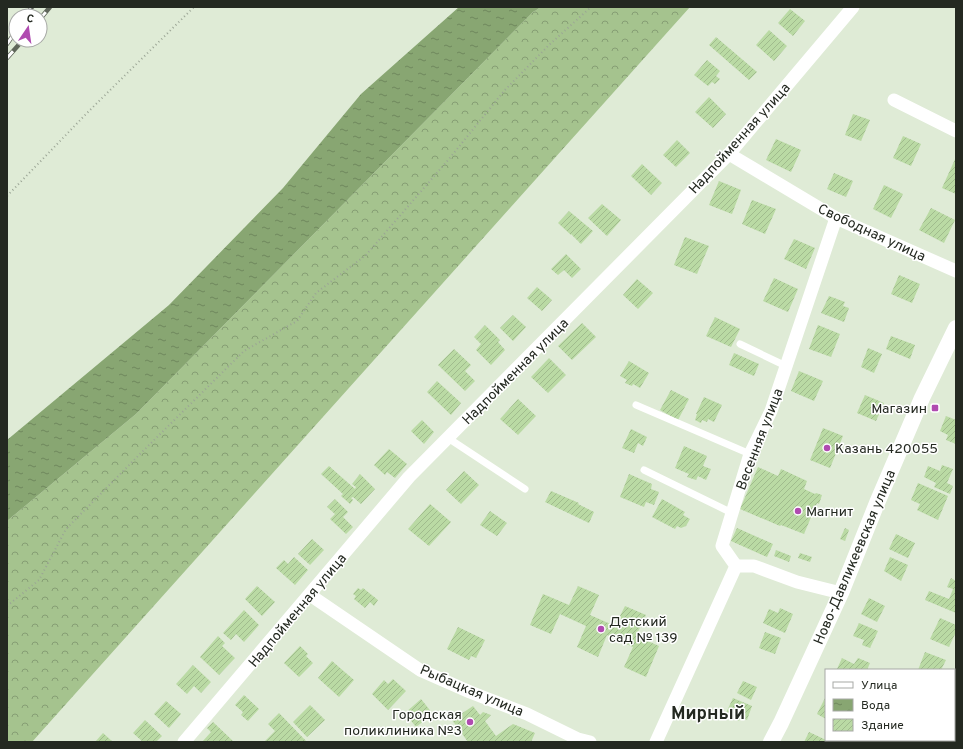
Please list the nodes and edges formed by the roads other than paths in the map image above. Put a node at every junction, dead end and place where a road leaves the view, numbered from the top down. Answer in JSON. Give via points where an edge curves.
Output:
{"nodes":[{"id":1,"x":853,"y":7,"type":"edge"},
{"id":2,"x":894,"y":100,"type":"dead end"},
{"id":3,"x":956,"y":131,"type":"edge"},
{"id":4,"x":729,"y":154,"type":"junction"},
{"id":5,"x":836,"y":218,"type":"junction"},
{"id":6,"x":956,"y":271,"type":"edge"},
{"id":7,"x":956,"y":328,"type":"edge"},
{"id":8,"x":740,"y":344,"type":"dead end"},
{"id":9,"x":786,"y":366,"type":"junction"},
{"id":10,"x":636,"y":405,"type":"dead end"},
{"id":11,"x":448,"y":438,"type":"junction"},
{"id":12,"x":750,"y":454,"type":"junction"},
{"id":13,"x":644,"y":470,"type":"dead end"},
{"id":14,"x":525,"y":489,"type":"dead end"},
{"id":15,"x":732,"y":513,"type":"junction"},
{"id":16,"x":736,"y":566,"type":"junction"},
{"id":17,"x":841,"y":593,"type":"junction"},
{"id":18,"x":310,"y":595,"type":"junction"},
{"id":19,"x":580,"y":741,"type":"edge"},
{"id":20,"x":184,"y":742,"type":"edge"},
{"id":21,"x":656,"y":742,"type":"edge"},
{"id":22,"x":771,"y":742,"type":"edge"}],
"edges":[{"from":1,"to":4,"type":"street","name":"Надпойменная улица"},
{"from":2,"to":3,"type":"street"},
{"from":4,"to":5,"type":"street","name":"Свободная улица"},
{"from":4,"to":11,"type":"street","name":"Надпойменная улица"},
{"from":5,"to":6,"type":"street","name":"Свободная улица"},
{"from":5,"to":9,"type":"street","name":"Весенняя улица"},
{"from":7,"to":17,"type":"street","name":"Ново-Давликеевская улица","via":[[911,424]]},
{"from":8,"to":9,"type":"lane"},
{"from":9,"to":12,"type":"street","name":"Весенняя улица","via":[[771,411]]},
{"from":10,"to":12,"type":"lane"},
{"from":11,"to":14,"type":"lane"},
{"from":11,"to":18,"type":"street","name":"Надпойменная улица","via":[[409,477]]},
{"from":12,"to":15,"type":"street","name":"Весенняя улица"},
{"from":13,"to":15,"type":"lane"},
{"from":15,"to":16,"type":"street","name":"Весенняя улица","via":[[722,546]]},
{"from":16,"to":17,"type":"street","via":[[754,566],[798,582]]},
{"from":16,"to":21,"type":"street"},
{"from":17,"to":22,"type":"street","name":"Ново-Давликеевская улица"},
{"from":18,"to":19,"type":"street","name":"Рыбацкая улица","via":[[420,670],[527,714]]},
{"from":18,"to":20,"type":"street","name":"Надпойменная улица"}]}
